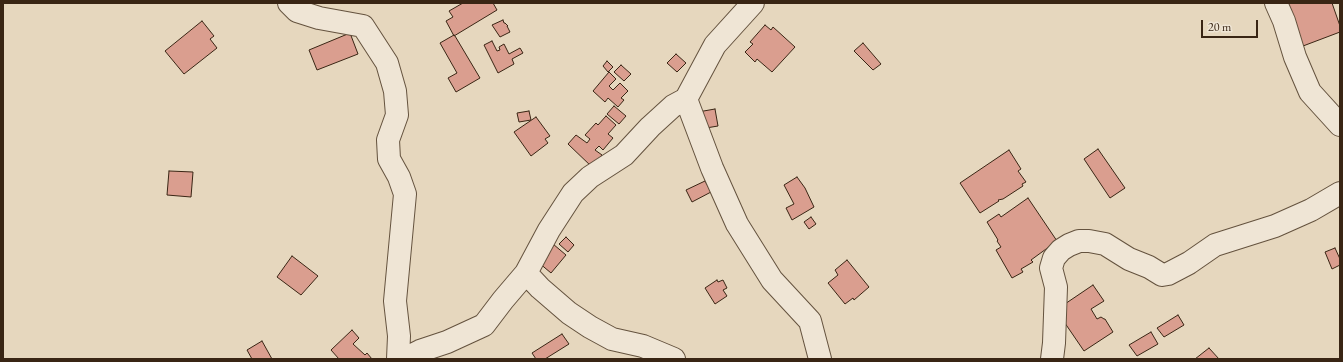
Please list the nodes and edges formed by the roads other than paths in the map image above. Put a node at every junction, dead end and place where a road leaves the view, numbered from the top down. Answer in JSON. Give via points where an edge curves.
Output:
{"nodes":[{"id":1,"x":289,"y":3,"type":"edge"},
{"id":2,"x":753,"y":3,"type":"edge"},
{"id":3,"x":1276,"y":3,"type":"edge"},
{"id":4,"x":686,"y":99,"type":"junction"},
{"id":5,"x":1340,"y":125,"type":"edge"},
{"id":6,"x":1340,"y":193,"type":"edge"},
{"id":7,"x":526,"y":273,"type":"junction"},
{"id":8,"x":398,"y":359,"type":"edge"},
{"id":9,"x":404,"y":359,"type":"edge"},
{"id":10,"x":674,"y":359,"type":"edge"},
{"id":11,"x":820,"y":359,"type":"edge"},
{"id":12,"x":1052,"y":359,"type":"edge"}],
"edges":[{"from":1,"to":8,"type":"street","via":[[297,11],[318,18],[363,26],[387,63],[395,91],[398,115],[388,140],[389,159],[405,194],[395,301]]},
{"from":2,"to":4,"type":"street","via":[[715,45]]},
{"from":3,"to":5,"type":"street","via":[[1310,92]]},
{"from":4,"to":7,"type":"street","via":[[673,106],[624,155],[590,177],[573,193]]},
{"from":4,"to":11,"type":"street","via":[[737,224],[772,280],[810,321]]},
{"from":6,"to":12,"type":"street","via":[[1312,210],[1274,226],[1215,245],[1168,274],[1162,275],[1106,244],[1079,241],[1069,245],[1054,258],[1051,268],[1056,287]]},
{"from":7,"to":9,"type":"street","via":[[484,325]]},
{"from":7,"to":10,"type":"street","via":[[563,308],[590,327],[612,339],[643,346]]}]}
